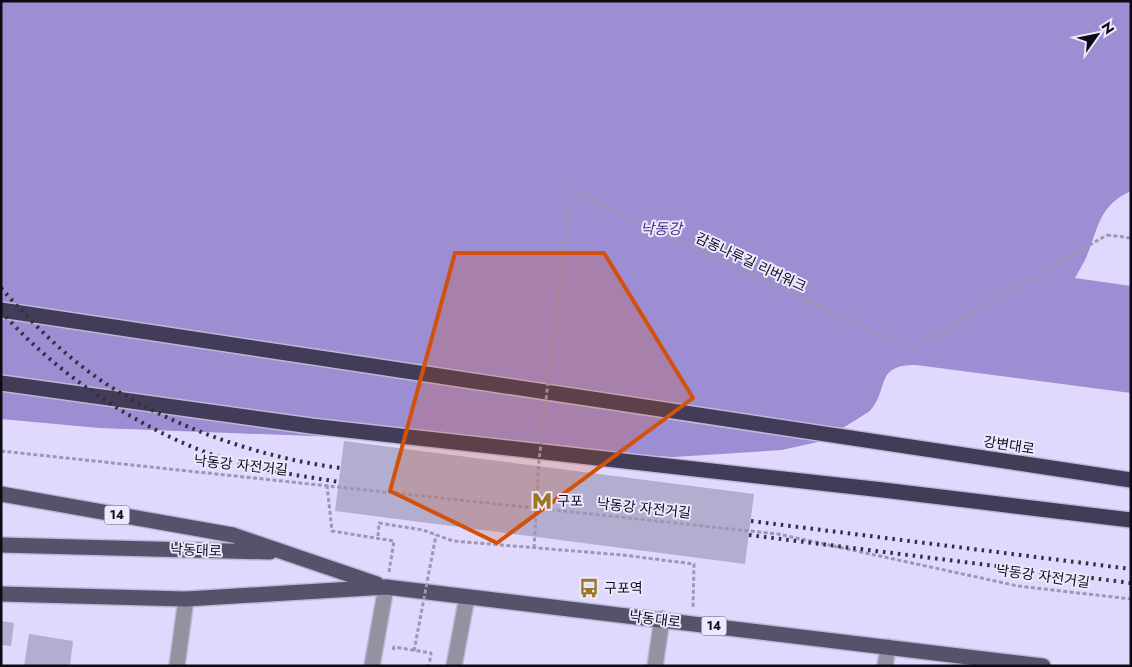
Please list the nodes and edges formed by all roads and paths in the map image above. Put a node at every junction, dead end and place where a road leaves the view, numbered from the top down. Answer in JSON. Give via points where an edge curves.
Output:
{"nodes":[{"id":1,"x":1131,"y":238,"type":"edge"},
{"id":2,"x":1,"y":310,"type":"edge"},
{"id":3,"x":1,"y":383,"type":"edge"},
{"id":4,"x":1,"y":451,"type":"edge"},
{"id":5,"x":1131,"y":480,"type":"edge"},
{"id":6,"x":327,"y":485,"type":"junction"},
{"id":7,"x":1,"y":494,"type":"edge"},
{"id":8,"x":1131,"y":520,"type":"edge"},
{"id":9,"x":436,"y":535,"type":"junction"},
{"id":10,"x":378,"y":536,"type":"junction"},
{"id":11,"x":1,"y":545,"type":"edge"},
{"id":12,"x":534,"y":548,"type":"junction"},
{"id":13,"x":386,"y":587,"type":"junction"},
{"id":14,"x":1,"y":594,"type":"edge"},
{"id":15,"x":467,"y":597,"type":"junction"},
{"id":16,"x":186,"y":598,"type":"junction"},
{"id":17,"x":1131,"y":599,"type":"edge"},
{"id":18,"x":662,"y":620,"type":"junction"},
{"id":19,"x":693,"y":623,"type":"junction"},
{"id":20,"x":888,"y":646,"type":"junction"},
{"id":21,"x":394,"y":647,"type":"dead end"},
{"id":22,"x":414,"y":651,"type":"junction"},
{"id":23,"x":177,"y":666,"type":"edge"},
{"id":24,"x":372,"y":666,"type":"edge"},
{"id":25,"x":429,"y":666,"type":"edge"},
{"id":26,"x":454,"y":666,"type":"edge"},
{"id":27,"x":654,"y":666,"type":"edge"},
{"id":28,"x":885,"y":666,"type":"edge"},
{"id":29,"x":1043,"y":666,"type":"edge"}],
"edges":[{"from":1,"to":12,"type":"path","name":"감동나루길 리버워크","bridge":true,"via":[[1107,235],[911,349],[570,190],[539,461]]},
{"from":2,"to":5,"type":"highway","name":"강변대로"},
{"from":3,"to":8,"type":"highway","via":[[311,426]]},
{"from":4,"to":6,"type":"path","name":"낙동강 자전거길"},
{"from":6,"to":10,"type":"path","via":[[332,531]]},
{"from":6,"to":17,"type":"path","name":"낙동강 자전거길","via":[[778,534],[1018,586]]},
{"from":7,"to":13,"type":"main road","number":"14","via":[[233,535]]},
{"from":9,"to":10,"type":"path","via":[[379,523]]},
{"from":9,"to":12,"type":"path","via":[[453,541]]},
{"from":9,"to":22,"type":"path","bridge":true},
{"from":10,"to":13,"type":"path","via":[[394,541]]},
{"from":11,"to":13,"type":"main road","name":"낙동대로","via":[[277,552]]},
{"from":12,"to":19,"type":"path","via":[[694,564]]},
{"from":13,"to":15,"type":"main road","name":"낙동대로","number":"14"},
{"from":13,"to":16,"type":"main road","name":"낙동대로","number":"14"},
{"from":13,"to":24,"type":"street"},
{"from":14,"to":16,"type":"main road","name":"낙동대로","number":"14"},
{"from":15,"to":18,"type":"main road","name":"낙동대로","number":"14"},
{"from":15,"to":26,"type":"street"},
{"from":16,"to":23,"type":"street"},
{"from":18,"to":19,"type":"main road","name":"낙동대로","number":"14"},
{"from":18,"to":27,"type":"street"},
{"from":19,"to":20,"type":"main road","name":"낙동대로","number":"14"},
{"from":20,"to":28,"type":"street"},
{"from":20,"to":29,"type":"main road","name":"낙동대로","number":"14"},
{"from":21,"to":22,"type":"path"},
{"from":22,"to":25,"type":"path","via":[[431,653]]}]}
